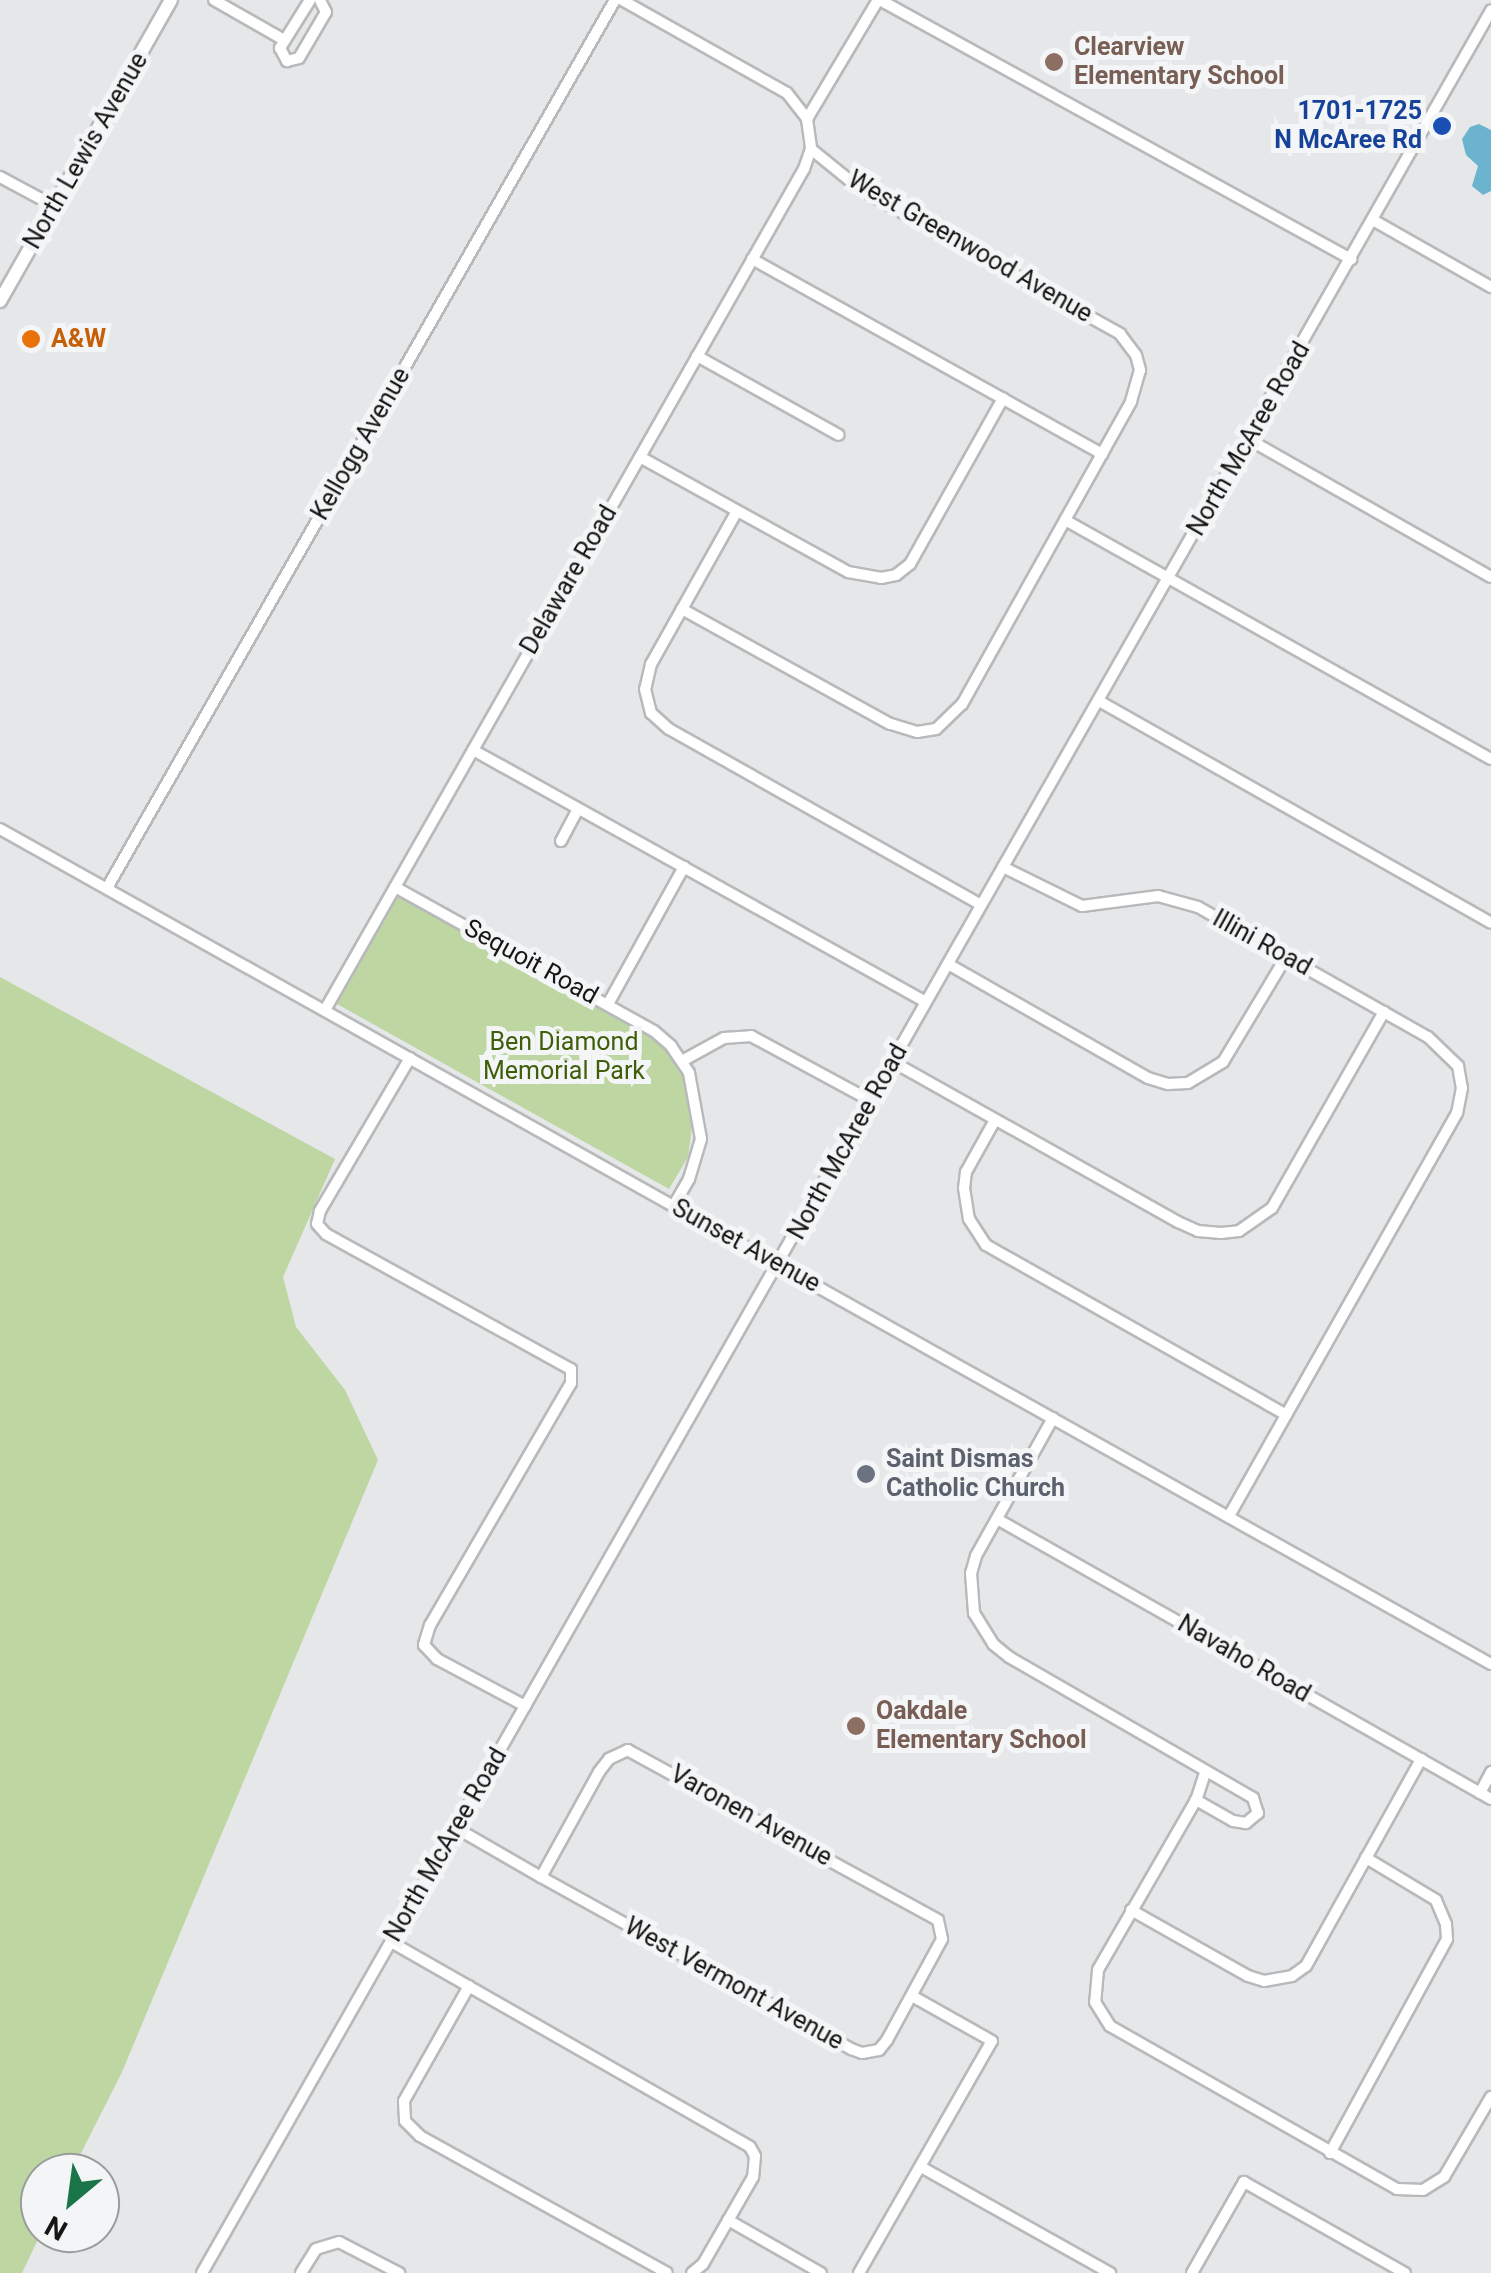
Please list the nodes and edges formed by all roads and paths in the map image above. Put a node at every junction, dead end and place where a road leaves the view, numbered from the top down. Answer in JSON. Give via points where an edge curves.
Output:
{"nodes":[{"id":1,"x":171,"y":0,"type":"edge"},
{"id":2,"x":214,"y":0,"type":"edge"},
{"id":3,"x":310,"y":0,"type":"edge"},
{"id":4,"x":320,"y":0,"type":"edge"},
{"id":5,"x":618,"y":0,"type":"edge"},
{"id":6,"x":879,"y":0,"type":"edge"},
{"id":7,"x":1491,"y":10,"type":"edge"},
{"id":8,"x":284,"y":40,"type":"junction"},
{"id":9,"x":807,"y":119,"type":"junction"},
{"id":10,"x":811,"y":150,"type":"junction"},
{"id":11,"x":0,"y":176,"type":"edge"},
{"id":12,"x":54,"y":206,"type":"junction"},
{"id":13,"x":1372,"y":220,"type":"junction"},
{"id":14,"x":752,"y":258,"type":"junction"},
{"id":15,"x":1350,"y":259,"type":"junction"},
{"id":16,"x":1491,"y":287,"type":"edge"},
{"id":17,"x":0,"y":301,"type":"edge"},
{"id":18,"x":697,"y":356,"type":"junction"},
{"id":19,"x":1003,"y":398,"type":"junction"},
{"id":20,"x":839,"y":436,"type":"dead end"},
{"id":21,"x":1248,"y":440,"type":"junction"},
{"id":22,"x":1102,"y":454,"type":"junction"},
{"id":23,"x":640,"y":457,"type":"junction"},
{"id":24,"x":736,"y":511,"type":"junction"},
{"id":25,"x":1065,"y":520,"type":"junction"},
{"id":26,"x":1491,"y":577,"type":"edge"},
{"id":27,"x":1170,"y":578,"type":"junction"},
{"id":28,"x":682,"y":609,"type":"junction"},
{"id":29,"x":1099,"y":702,"type":"junction"},
{"id":30,"x":473,"y":750,"type":"junction"},
{"id":31,"x":1491,"y":759,"type":"edge"},
{"id":32,"x":578,"y":809,"type":"junction"},
{"id":33,"x":0,"y":829,"type":"edge"},
{"id":34,"x":560,"y":841,"type":"dead end"},
{"id":35,"x":1004,"y":866,"type":"junction"},
{"id":36,"x":684,"y":867,"type":"junction"},
{"id":37,"x":395,"y":887,"type":"junction"},
{"id":38,"x":107,"y":888,"type":"junction"},
{"id":39,"x":981,"y":905,"type":"junction"},
{"id":40,"x":1491,"y":924,"type":"edge"},
{"id":41,"x":1286,"y":957,"type":"junction"},
{"id":42,"x":948,"y":964,"type":"junction"},
{"id":43,"x":926,"y":1002,"type":"junction"},
{"id":44,"x":608,"y":1004,"type":"junction"},
{"id":45,"x":325,"y":1010,"type":"junction"},
{"id":46,"x":1384,"y":1012,"type":"junction"},
{"id":47,"x":410,"y":1058,"type":"junction"},
{"id":48,"x":682,"y":1061,"type":"junction"},
{"id":49,"x":893,"y":1062,"type":"junction"},
{"id":50,"x":871,"y":1102,"type":"junction"},
{"id":51,"x":995,"y":1120,"type":"junction"},
{"id":52,"x":674,"y":1205,"type":"junction"},
{"id":53,"x":778,"y":1264,"type":"junction"},
{"id":54,"x":1286,"y":1416,"type":"junction"},
{"id":55,"x":1053,"y":1418,"type":"junction"},
{"id":56,"x":1228,"y":1516,"type":"junction"},
{"id":57,"x":997,"y":1519,"type":"junction"},
{"id":58,"x":1491,"y":1664,"type":"edge"},
{"id":59,"x":525,"y":1706,"type":"junction"},
{"id":60,"x":1421,"y":1760,"type":"junction"},
{"id":61,"x":1491,"y":1772,"type":"edge"},
{"id":62,"x":1205,"y":1773,"type":"junction"},
{"id":63,"x":1480,"y":1792,"type":"junction"},
{"id":64,"x":1491,"y":1799,"type":"edge"},
{"id":65,"x":1196,"y":1800,"type":"junction"},
{"id":66,"x":456,"y":1828,"type":"junction"},
{"id":67,"x":1366,"y":1858,"type":"junction"},
{"id":68,"x":541,"y":1877,"type":"junction"},
{"id":69,"x":1131,"y":1910,"type":"junction"},
{"id":70,"x":391,"y":1942,"type":"junction"},
{"id":71,"x":469,"y":1986,"type":"junction"},
{"id":72,"x":912,"y":1996,"type":"junction"},
{"id":73,"x":1490,"y":2099,"type":"edge"},
{"id":74,"x":1330,"y":2153,"type":"junction"},
{"id":75,"x":920,"y":2166,"type":"junction"},
{"id":76,"x":728,"y":2220,"type":"junction"},
{"id":77,"x":202,"y":2273,"type":"edge"},
{"id":78,"x":301,"y":2273,"type":"edge"},
{"id":79,"x":398,"y":2273,"type":"edge"},
{"id":80,"x":667,"y":2273,"type":"edge"},
{"id":81,"x":692,"y":2273,"type":"edge"},
{"id":82,"x":821,"y":2273,"type":"edge"},
{"id":83,"x":859,"y":2273,"type":"edge"},
{"id":84,"x":1110,"y":2273,"type":"edge"},
{"id":85,"x":1192,"y":2273,"type":"edge"},
{"id":86,"x":1405,"y":2273,"type":"edge"}],
"edges":[{"from":1,"to":12,"type":"main road","name":"North Lewis Avenue"},
{"from":2,"to":8,"type":"street"},
{"from":3,"to":8,"type":"street"},
{"from":4,"to":8,"type":"street","via":[[326,12],[299,58],[281,55]]},
{"from":5,"to":9,"type":"street","via":[[787,93]]},
{"from":5,"to":38,"type":"street","name":"Kellogg Avenue"},
{"from":6,"to":9,"type":"street"},
{"from":6,"to":15,"type":"street"},
{"from":7,"to":13,"type":"street","name":"North McAree Road"},
{"from":9,"to":10,"type":"street"},
{"from":10,"to":14,"type":"street","name":"Delaware Road"},
{"from":10,"to":22,"type":"street","name":"West Greenwood Avenue","via":[[860,188],[1120,334],[1136,355],[1139,385]]},
{"from":11,"to":12,"type":"street"},
{"from":12,"to":17,"type":"main road","name":"North Lewis Avenue"},
{"from":13,"to":15,"type":"street","name":"North McAree Road"},
{"from":13,"to":16,"type":"street"},
{"from":14,"to":18,"type":"street","name":"Delaware Road"},
{"from":14,"to":19,"type":"street"},
{"from":15,"to":21,"type":"street","name":"North McAree Road"},
{"from":18,"to":20,"type":"street"},
{"from":18,"to":23,"type":"street","name":"Delaware Road"},
{"from":19,"to":22,"type":"street"},
{"from":19,"to":24,"type":"street","via":[[910,564],[896,575],[848,572]]},
{"from":21,"to":26,"type":"street"},
{"from":21,"to":27,"type":"street","name":"North McAree Road"},
{"from":22,"to":25,"type":"street"},
{"from":23,"to":24,"type":"street"},
{"from":23,"to":30,"type":"street","name":"Delaware Road"},
{"from":24,"to":28,"type":"street"},
{"from":25,"to":27,"type":"street"},
{"from":25,"to":28,"type":"street","via":[[962,704],[936,730],[890,724]]},
{"from":27,"to":29,"type":"street","name":"North McAree Road"},
{"from":27,"to":31,"type":"street"},
{"from":28,"to":39,"type":"street","via":[[647,676],[651,713],[668,729]]},
{"from":29,"to":35,"type":"street","name":"North McAree Road"},
{"from":29,"to":40,"type":"street"},
{"from":30,"to":32,"type":"street"},
{"from":30,"to":37,"type":"street","name":"Delaware Road"},
{"from":32,"to":34,"type":"street"},
{"from":32,"to":36,"type":"street"},
{"from":33,"to":38,"type":"street","name":"Sunset Avenue"},
{"from":35,"to":39,"type":"street","name":"North McAree Road"},
{"from":35,"to":41,"type":"street","name":"Illini Road","via":[[1082,906],[1158,896],[1181,900]]},
{"from":36,"to":43,"type":"street"},
{"from":36,"to":44,"type":"street"},
{"from":37,"to":44,"type":"street","name":"Sequoit Road"},
{"from":37,"to":45,"type":"street","name":"Delaware Road"},
{"from":38,"to":45,"type":"street","name":"Sunset Avenue"},
{"from":39,"to":42,"type":"street","name":"North McAree Road"},
{"from":41,"to":42,"type":"street","via":[[1224,1062],[1188,1083],[1148,1078]]},
{"from":41,"to":46,"type":"street","name":"Illini Road"},
{"from":42,"to":43,"type":"street","name":"North McAree Road"},
{"from":43,"to":49,"type":"street","name":"North McAree Road"},
{"from":44,"to":48,"type":"street","name":"Sequoit Road","via":[[654,1031]]},
{"from":45,"to":47,"type":"street","name":"Sunset Avenue"},
{"from":46,"to":51,"type":"street","via":[[1272,1208],[1253,1224],[1198,1231]]},
{"from":46,"to":54,"type":"street","name":"Illini Road","via":[[1452,1056],[1462,1088],[1458,1113]]},
{"from":47,"to":52,"type":"street","name":"Sunset Avenue"},
{"from":47,"to":59,"type":"street","via":[[320,1210],[320,1229],[571,1369],[571,1383],[425,1637],[428,1653]]},
{"from":48,"to":50,"type":"street","via":[[724,1038],[751,1036]]},
{"from":48,"to":52,"type":"street","via":[[696,1096],[701,1139]]},
{"from":49,"to":50,"type":"street","name":"North McAree Road"},
{"from":49,"to":51,"type":"street"},
{"from":50,"to":53,"type":"street","name":"North McAree Road"},
{"from":51,"to":54,"type":"street","via":[[964,1188],[969,1219],[986,1245]]},
{"from":52,"to":53,"type":"street","name":"Sunset Avenue"},
{"from":53,"to":55,"type":"street","name":"Sunset Avenue"},
{"from":53,"to":59,"type":"street","name":"North McAree Road"},
{"from":54,"to":56,"type":"street"},
{"from":55,"to":56,"type":"street","name":"Sunset Avenue"},
{"from":55,"to":57,"type":"street"},
{"from":56,"to":58,"type":"street","name":"Sunset Avenue"},
{"from":57,"to":60,"type":"street","name":"Navaho Road"},
{"from":57,"to":62,"type":"street","via":[[971,1573],[974,1612],[993,1644]]},
{"from":59,"to":66,"type":"street","name":"North McAree Road"},
{"from":60,"to":63,"type":"street","name":"Navaho Road"},
{"from":60,"to":67,"type":"street"},
{"from":61,"to":63,"type":"street"},
{"from":62,"to":65,"type":"street"},
{"from":62,"to":65,"type":"street","via":[[1252,1798],[1258,1813],[1246,1823]]},
{"from":63,"to":64,"type":"street","name":"Navaho Road"},
{"from":65,"to":69,"type":"street"},
{"from":66,"to":68,"type":"street","name":"West Vermont Avenue"},
{"from":66,"to":70,"type":"street","name":"North McAree Road"},
{"from":67,"to":69,"type":"street","via":[[1306,1966],[1279,1982],[1248,1976]]},
{"from":67,"to":74,"type":"street","via":[[1436,1900],[1446,1939]]},
{"from":68,"to":72,"type":"street","name":"West Vermont Avenue","via":[[862,2052],[879,2050]]},
{"from":68,"to":72,"type":"street","name":"Varonen Avenue","via":[[609,1759],[636,1752],[938,1920],[942,1939]]},
{"from":69,"to":74,"type":"street","via":[[1093,1986],[1110,2026]]},
{"from":70,"to":71,"type":"street"},
{"from":70,"to":77,"type":"street","name":"North McAree Road"},
{"from":71,"to":76,"type":"street","via":[[742,2139],[755,2166]]},
{"from":71,"to":80,"type":"street","via":[[404,2101],[406,2121],[420,2136]]},
{"from":72,"to":75,"type":"street","via":[[992,2041]]},
{"from":73,"to":74,"type":"street","via":[[1450,2170],[1423,2190],[1396,2189]]},
{"from":75,"to":83,"type":"street"},
{"from":75,"to":84,"type":"street"},
{"from":76,"to":81,"type":"street"},
{"from":76,"to":82,"type":"street"},
{"from":78,"to":79,"type":"street","via":[[327,2242],[349,2244]]},
{"from":85,"to":86,"type":"street","via":[[1244,2182]]}]}
